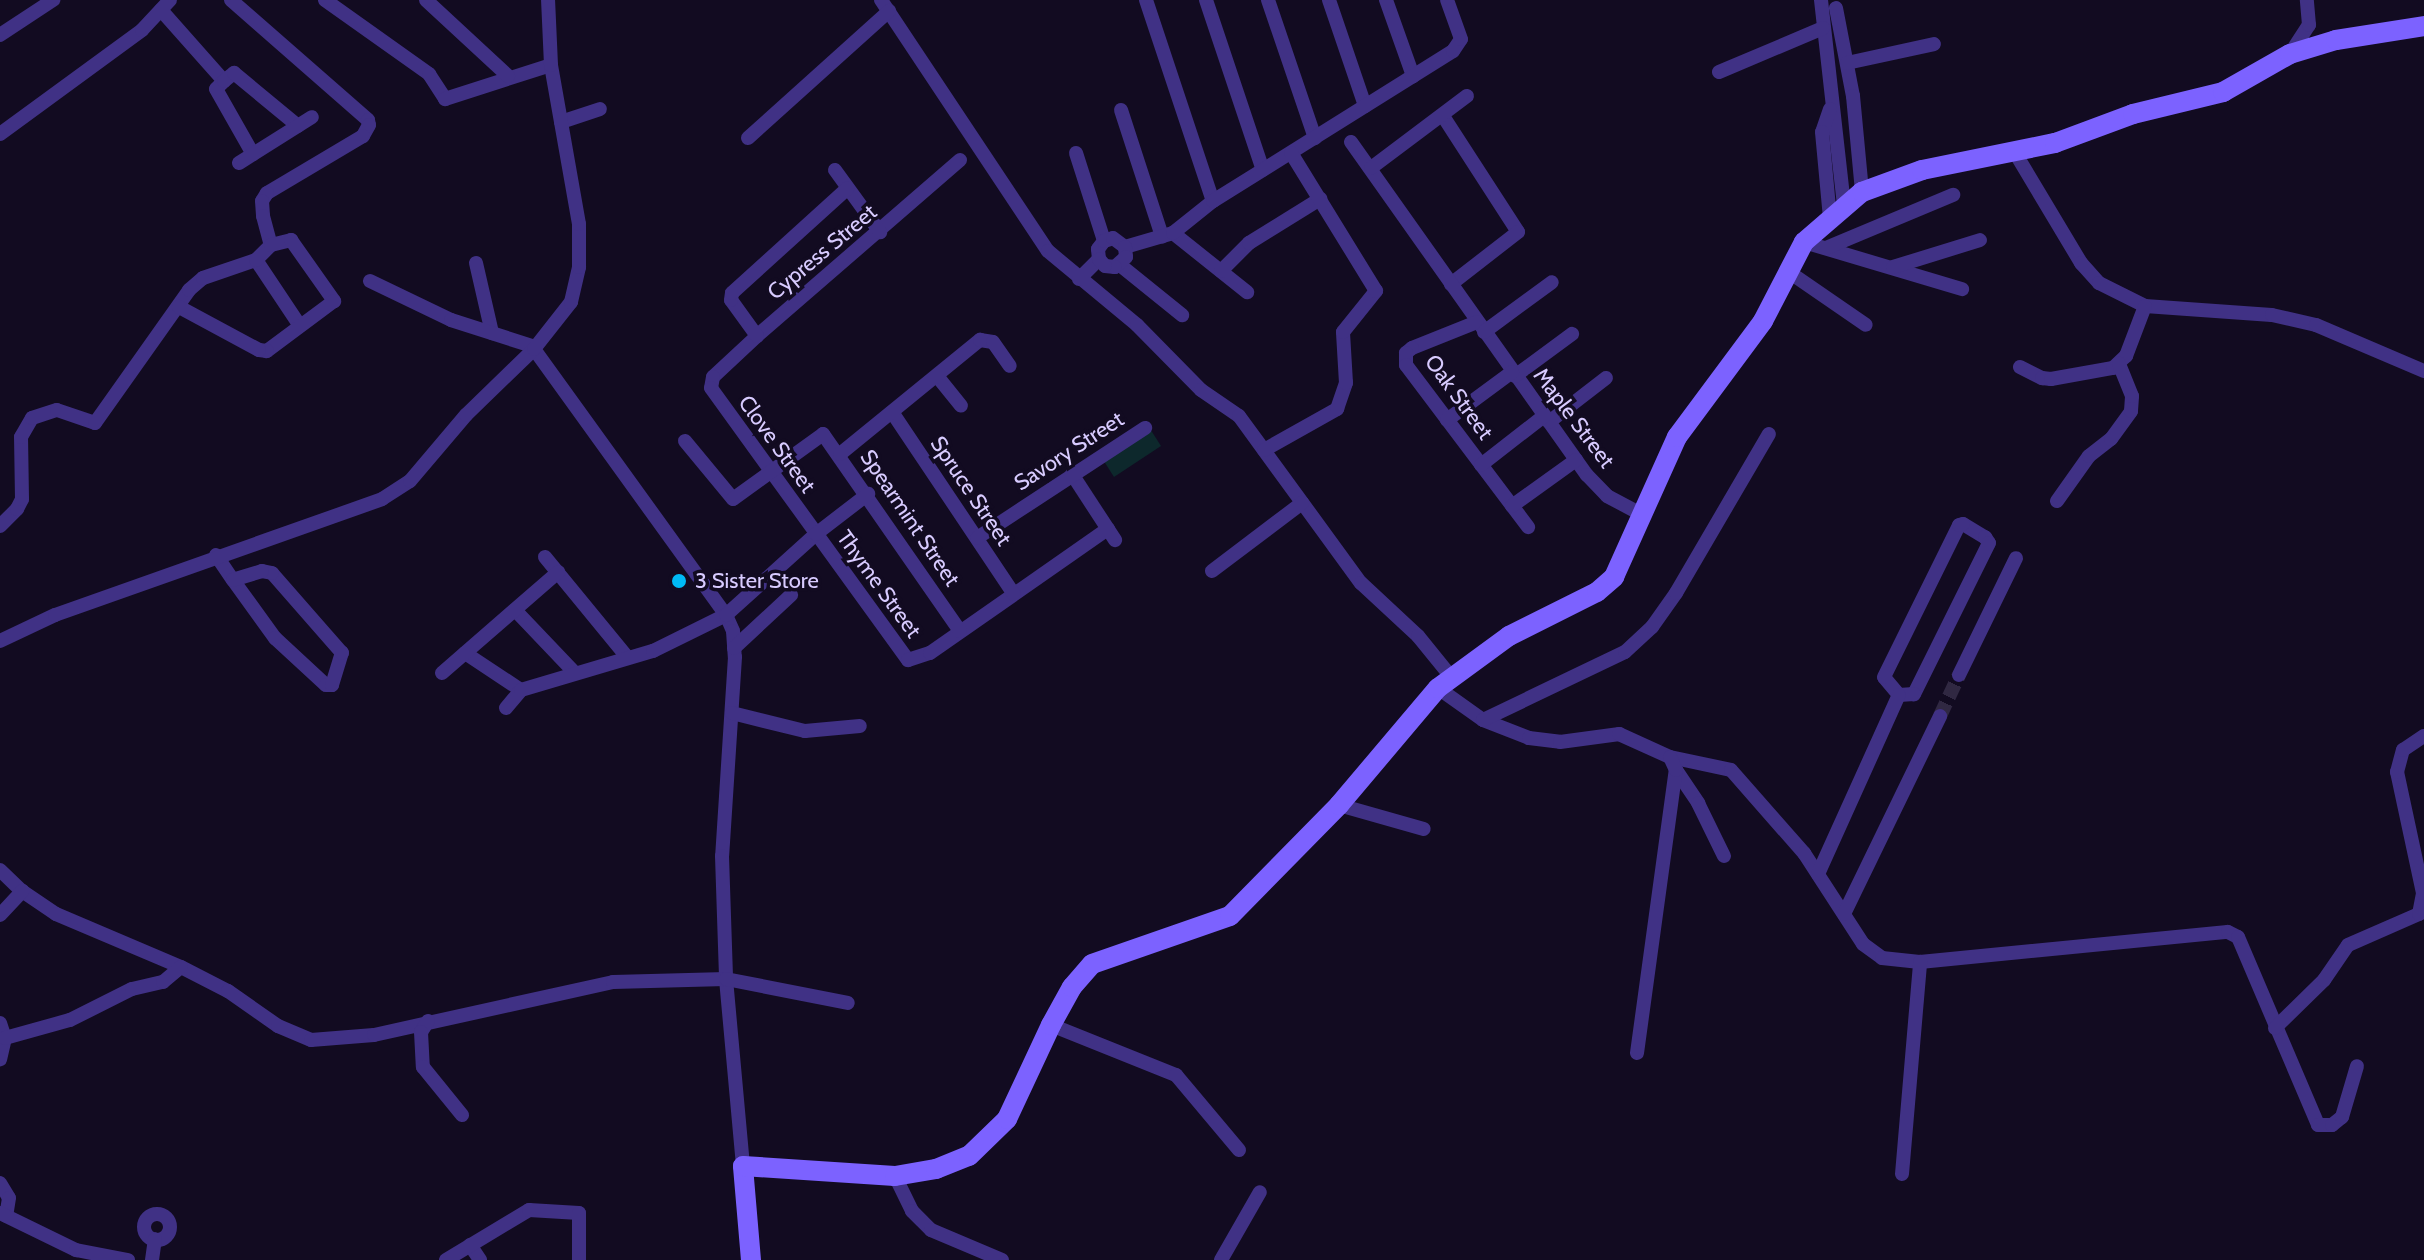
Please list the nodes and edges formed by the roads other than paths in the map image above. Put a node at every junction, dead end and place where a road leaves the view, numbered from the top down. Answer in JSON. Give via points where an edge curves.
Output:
{"nodes":[{"id":1,"x":53,"y":0,"type":"edge"},
{"id":2,"x":231,"y":0,"type":"edge"},
{"id":3,"x":325,"y":0,"type":"edge"},
{"id":4,"x":426,"y":0,"type":"edge"},
{"id":5,"x":548,"y":0,"type":"edge"},
{"id":6,"x":1146,"y":0,"type":"edge"},
{"id":7,"x":1206,"y":0,"type":"edge"},
{"id":8,"x":1268,"y":0,"type":"edge"},
{"id":9,"x":1329,"y":0,"type":"edge"},
{"id":10,"x":1386,"y":0,"type":"edge"},
{"id":11,"x":1447,"y":0,"type":"edge"},
{"id":12,"x":1821,"y":0,"type":"edge"},
{"id":13,"x":2307,"y":0,"type":"edge"},
{"id":14,"x":166,"y":5,"type":"edge"},
{"id":15,"x":888,"y":5,"type":"edge"},
{"id":16,"x":1836,"y":8,"type":"dead end"},
{"id":17,"x":2424,"y":26,"type":"edge"},
{"id":18,"x":1823,"y":28,"type":"junction"},
{"id":19,"x":0,"y":35,"type":"edge"},
{"id":20,"x":1934,"y":44,"type":"dead end"},
{"id":21,"x":2290,"y":54,"type":"junction"},
{"id":22,"x":1847,"y":63,"type":"junction"},
{"id":23,"x":551,"y":65,"type":"junction"},
{"id":24,"x":1719,"y":72,"type":"dead end"},
{"id":25,"x":508,"y":76,"type":"junction"},
{"id":26,"x":1413,"y":76,"type":"junction"},
{"id":27,"x":224,"y":81,"type":"junction"},
{"id":28,"x":1467,"y":96,"type":"dead end"},
{"id":29,"x":1365,"y":106,"type":"junction"},
{"id":30,"x":600,"y":109,"type":"dead end"},
{"id":31,"x":1121,"y":110,"type":"dead end"},
{"id":32,"x":1443,"y":116,"type":"junction"},
{"id":33,"x":312,"y":117,"type":"dead end"},
{"id":34,"x":561,"y":122,"type":"junction"},
{"id":35,"x":298,"y":126,"type":"junction"},
{"id":36,"x":0,"y":134,"type":"edge"},
{"id":37,"x":748,"y":138,"type":"dead end"},
{"id":38,"x":1315,"y":138,"type":"junction"},
{"id":39,"x":1351,"y":142,"type":"dead end"},
{"id":40,"x":2014,"y":151,"type":"junction"},
{"id":41,"x":1076,"y":153,"type":"dead end"},
{"id":42,"x":1291,"y":153,"type":"junction"},
{"id":43,"x":253,"y":154,"type":"junction"},
{"id":44,"x":960,"y":160,"type":"dead end"},
{"id":45,"x":239,"y":163,"type":"dead end"},
{"id":46,"x":1371,"y":168,"type":"junction"},
{"id":47,"x":835,"y":170,"type":"dead end"},
{"id":48,"x":1263,"y":170,"type":"junction"},
{"id":49,"x":848,"y":188,"type":"junction"},
{"id":50,"x":1862,"y":192,"type":"junction"},
{"id":51,"x":1953,"y":195,"type":"dead end"},
{"id":52,"x":1320,"y":199,"type":"junction"},
{"id":53,"x":1213,"y":201,"type":"junction"},
{"id":54,"x":1837,"y":212,"type":"junction"},
{"id":55,"x":880,"y":232,"type":"junction"},
{"id":56,"x":1168,"y":234,"type":"junction"},
{"id":57,"x":1980,"y":240,"type":"dead end"},
{"id":58,"x":1104,"y":241,"type":"junction"},
{"id":59,"x":1804,"y":242,"type":"junction"},
{"id":60,"x":271,"y":245,"type":"junction"},
{"id":61,"x":1125,"y":247,"type":"junction"},
{"id":62,"x":1826,"y":248,"type":"junction"},
{"id":63,"x":1099,"y":259,"type":"junction"},
{"id":64,"x":256,"y":260,"type":"junction"},
{"id":65,"x":476,"y":263,"type":"dead end"},
{"id":66,"x":1120,"y":265,"type":"junction"},
{"id":67,"x":1892,"y":267,"type":"junction"},
{"id":68,"x":1221,"y":271,"type":"junction"},
{"id":69,"x":1789,"y":272,"type":"junction"},
{"id":70,"x":1079,"y":279,"type":"junction"},
{"id":71,"x":370,"y":281,"type":"dead end"},
{"id":72,"x":1552,"y":282,"type":"dead end"},
{"id":73,"x":1451,"y":284,"type":"junction"},
{"id":74,"x":1962,"y":289,"type":"dead end"},
{"id":75,"x":1247,"y":292,"type":"dead end"},
{"id":76,"x":2145,"y":306,"type":"junction"},
{"id":77,"x":179,"y":307,"type":"junction"},
{"id":78,"x":1182,"y":315,"type":"dead end"},
{"id":79,"x":1866,"y":325,"type":"dead end"},
{"id":80,"x":300,"y":326,"type":"junction"},
{"id":81,"x":1480,"y":327,"type":"junction"},
{"id":82,"x":492,"y":333,"type":"junction"},
{"id":83,"x":1572,"y":334,"type":"dead end"},
{"id":84,"x":757,"y":336,"type":"junction"},
{"id":85,"x":534,"y":348,"type":"junction"},
{"id":86,"x":2119,"y":363,"type":"junction"},
{"id":87,"x":1010,"y":366,"type":"dead end"},
{"id":88,"x":2020,"y":367,"type":"dead end"},
{"id":89,"x":2424,"y":371,"type":"edge"},
{"id":90,"x":1514,"y":374,"type":"junction"},
{"id":91,"x":937,"y":376,"type":"junction"},
{"id":92,"x":713,"y":377,"type":"joint"},
{"id":93,"x":1606,"y":378,"type":"dead end"},
{"id":94,"x":961,"y":406,"type":"dead end"},
{"id":95,"x":892,"y":412,"type":"junction"},
{"id":96,"x":1547,"y":419,"type":"junction"},
{"id":97,"x":1447,"y":420,"type":"junction"},
{"id":98,"x":1145,"y":428,"type":"dead end"},
{"id":99,"x":1769,"y":434,"type":"dead end"},
{"id":100,"x":685,"y":441,"type":"dead end"},
{"id":101,"x":1264,"y":450,"type":"junction"},
{"id":102,"x":840,"y":454,"type":"junction"},
{"id":103,"x":1576,"y":460,"type":"junction"},
{"id":104,"x":1481,"y":465,"type":"junction"},
{"id":105,"x":770,"y":473,"type":"junction"},
{"id":106,"x":1072,"y":474,"type":"junction"},
{"id":107,"x":868,"y":494,"type":"junction"},
{"id":108,"x":2057,"y":501,"type":"dead end"},
{"id":109,"x":1302,"y":503,"type":"junction"},
{"id":110,"x":1512,"y":506,"type":"junction"},
{"id":111,"x":1642,"y":515,"type":"junction"},
{"id":112,"x":0,"y":526,"type":"edge"},
{"id":113,"x":1528,"y":527,"type":"dead end"},
{"id":114,"x":816,"y":534,"type":"junction"},
{"id":115,"x":977,"y":538,"type":"junction"},
{"id":116,"x":216,"y":555,"type":"junction"},
{"id":117,"x":545,"y":557,"type":"dead end"},
{"id":118,"x":2016,"y":558,"type":"dead end"},
{"id":119,"x":1212,"y":571,"type":"dead end"},
{"id":120,"x":558,"y":572,"type":"junction"},
{"id":121,"x":233,"y":580,"type":"junction"},
{"id":122,"x":1014,"y":594,"type":"junction"},
{"id":123,"x":791,"y":595,"type":"dead end"},
{"id":124,"x":515,"y":610,"type":"junction"},
{"id":125,"x":726,"y":615,"type":"junction"},
{"id":126,"x":960,"y":631,"type":"junction"},
{"id":127,"x":0,"y":641,"type":"edge"},
{"id":128,"x":734,"y":648,"type":"junction"},
{"id":129,"x":465,"y":653,"type":"junction"},
{"id":130,"x":627,"y":657,"type":"junction"},
{"id":131,"x":574,"y":672,"type":"junction"},
{"id":132,"x":442,"y":673,"type":"dead end"},
{"id":133,"x":1959,"y":675,"type":"tunnel mouth"},
{"id":134,"x":1445,"y":683,"type":"junction"},
{"id":135,"x":521,"y":690,"type":"junction"},
{"id":136,"x":1899,"y":695,"type":"junction"},
{"id":137,"x":506,"y":708,"type":"dead end"},
{"id":138,"x":732,"y":713,"type":"junction"},
{"id":139,"x":1940,"y":716,"type":"tunnel mouth"},
{"id":140,"x":1483,"y":720,"type":"junction"},
{"id":141,"x":860,"y":726,"type":"dead end"},
{"id":142,"x":2424,"y":736,"type":"edge"},
{"id":143,"x":1673,"y":764,"type":"junction"},
{"id":144,"x":1339,"y":805,"type":"junction"},
{"id":145,"x":1424,"y":829,"type":"dead end"},
{"id":146,"x":1724,"y":856,"type":"dead end"},
{"id":147,"x":0,"y":870,"type":"edge"},
{"id":148,"x":1818,"y":874,"type":"junction"},
{"id":149,"x":22,"y":891,"type":"junction"},
{"id":150,"x":1844,"y":914,"type":"junction"},
{"id":151,"x":0,"y":915,"type":"edge"},
{"id":152,"x":1920,"y":962,"type":"junction"},
{"id":153,"x":181,"y":967,"type":"junction"},
{"id":154,"x":726,"y":979,"type":"junction"},
{"id":155,"x":848,"y":1003,"type":"dead end"},
{"id":156,"x":428,"y":1021,"type":"junction"},
{"id":157,"x":0,"y":1023,"type":"edge"},
{"id":158,"x":1051,"y":1025,"type":"junction"},
{"id":159,"x":2275,"y":1028,"type":"junction"},
{"id":160,"x":5,"y":1038,"type":"junction"},
{"id":161,"x":1637,"y":1053,"type":"dead end"},
{"id":162,"x":0,"y":1059,"type":"edge"},
{"id":163,"x":2357,"y":1066,"type":"dead end"},
{"id":164,"x":462,"y":1115,"type":"dead end"},
{"id":165,"x":1239,"y":1150,"type":"dead end"},
{"id":166,"x":743,"y":1166,"type":"junction"},
{"id":167,"x":1902,"y":1174,"type":"dead end"},
{"id":168,"x":895,"y":1176,"type":"junction"},
{"id":169,"x":0,"y":1183,"type":"edge"},
{"id":170,"x":1260,"y":1192,"type":"dead end"},
{"id":171,"x":3,"y":1215,"type":"edge"},
{"id":172,"x":155,"y":1239,"type":"dead end"},
{"id":173,"x":470,"y":1245,"type":"junction"},
{"id":174,"x":128,"y":1260,"type":"edge"},
{"id":175,"x":152,"y":1260,"type":"edge"},
{"id":176,"x":446,"y":1260,"type":"edge"},
{"id":177,"x":480,"y":1260,"type":"edge"},
{"id":178,"x":579,"y":1260,"type":"edge"},
{"id":179,"x":751,"y":1260,"type":"edge"},
{"id":180,"x":1002,"y":1260,"type":"edge"},
{"id":181,"x":1221,"y":1260,"type":"edge"}],
"edges":[{"from":1,"to":19,"type":"street"},
{"from":2,"to":60,"type":"street","via":[[369,125],[363,136],[267,193],[263,216]]},
{"from":3,"to":25,"type":"street","via":[[429,74],[445,99]]},
{"from":4,"to":25,"type":"street"},
{"from":5,"to":23,"type":"street"},
{"from":6,"to":53,"type":"street"},
{"from":7,"to":48,"type":"street"},
{"from":8,"to":38,"type":"street"},
{"from":9,"to":29,"type":"street"},
{"from":10,"to":26,"type":"street"},
{"from":11,"to":26,"type":"street","via":[[1461,39],[1453,51]]},
{"from":12,"to":18,"type":"street"},
{"from":13,"to":21,"type":"street","via":[[2309,25]]},
{"from":14,"to":27,"type":"street"},
{"from":14,"to":36,"type":"street","via":[[142,30]]},
{"from":15,"to":37,"type":"street"},
{"from":15,"to":70,"type":"street","via":[[1048,251]]},
{"from":16,"to":22,"type":"street"},
{"from":17,"to":21,"type":"street","via":[[2336,40]]},
{"from":18,"to":24,"type":"street"},
{"from":18,"to":54,"type":"street"},
{"from":20,"to":22,"type":"street"},
{"from":21,"to":40,"type":"street","via":[[2223,92]]},
{"from":22,"to":50,"type":"street"},
{"from":23,"to":25,"type":"street"},
{"from":23,"to":34,"type":"street"},
{"from":26,"to":29,"type":"street"},
{"from":27,"to":35,"type":"street","via":[[234,73]]},
{"from":27,"to":43,"type":"street","via":[[216,89]]},
{"from":28,"to":32,"type":"street"},
{"from":29,"to":38,"type":"street"},
{"from":30,"to":34,"type":"street"},
{"from":31,"to":56,"type":"street"},
{"from":32,"to":46,"type":"street"},
{"from":32,"to":73,"type":"street","via":[[1518,232]]},
{"from":33,"to":35,"type":"street"},
{"from":34,"to":85,"type":"street","via":[[579,224],[579,267],[571,302]]},
{"from":35,"to":43,"type":"street"},
{"from":38,"to":42,"type":"street"},
{"from":39,"to":46,"type":"street","name":"Maple Street"},
{"from":40,"to":50,"type":"street","via":[[1922,170]]},
{"from":40,"to":76,"type":"street","via":[[2089,274]]},
{"from":41,"to":58,"type":"street"},
{"from":42,"to":48,"type":"street"},
{"from":42,"to":52,"type":"street"},
{"from":43,"to":45,"type":"street"},
{"from":44,"to":55,"type":"street","name":"Cypress Street"},
{"from":46,"to":73,"type":"street","name":"Maple Street"},
{"from":47,"to":49,"type":"street"},
{"from":48,"to":53,"type":"street"},
{"from":49,"to":55,"type":"street"},
{"from":49,"to":84,"type":"street","via":[[732,293],[731,300]]},
{"from":50,"to":54,"type":"street"},
{"from":51,"to":62,"type":"street"},
{"from":52,"to":68,"type":"street","via":[[1249,243]]},
{"from":52,"to":101,"type":"street","via":[[1376,294],[1343,332],[1346,383],[1337,409]]},
{"from":53,"to":56,"type":"street"},
{"from":54,"to":59,"type":"street"},
{"from":55,"to":84,"type":"street","name":"Cypress Street"},
{"from":56,"to":61,"type":"street"},
{"from":56,"to":68,"type":"street"},
{"from":57,"to":67,"type":"street"},
{"from":58,"to":61,"type":"street","via":[[1113,238]]},
{"from":58,"to":63,"type":"street"},
{"from":59,"to":62,"type":"street"},
{"from":59,"to":69,"type":"street"},
{"from":60,"to":64,"type":"street"},
{"from":60,"to":80,"type":"street","via":[[296,242],[334,297],[332,305]]},
{"from":61,"to":66,"type":"street"},
{"from":62,"to":67,"type":"street"},
{"from":63,"to":66,"type":"street","via":[[1105,266]]},
{"from":63,"to":70,"type":"street"},
{"from":64,"to":77,"type":"street","via":[[203,278]]},
{"from":64,"to":80,"type":"street"},
{"from":65,"to":82,"type":"street"},
{"from":66,"to":78,"type":"street"},
{"from":67,"to":74,"type":"street"},
{"from":68,"to":75,"type":"street"},
{"from":69,"to":79,"type":"street"},
{"from":69,"to":111,"type":"street","via":[[1763,321],[1677,437]]},
{"from":70,"to":101,"type":"street","via":[[1137,325],[1201,390],[1239,416]]},
{"from":71,"to":82,"type":"street","via":[[451,320]]},
{"from":72,"to":81,"type":"street"},
{"from":73,"to":81,"type":"street","name":"Maple Street"},
{"from":76,"to":86,"type":"street"},
{"from":76,"to":89,"type":"street","via":[[2282,316],[2345,335]]},
{"from":77,"to":80,"type":"street","via":[[259,350],[272,349]]},
{"from":77,"to":112,"type":"street","via":[[95,423],[57,410],[32,418],[21,437],[22,499]]},
{"from":81,"to":90,"type":"street","name":"Maple Street"},
{"from":81,"to":97,"type":"street","name":"Oak Street","via":[[1406,353],[1406,365]]},
{"from":82,"to":85,"type":"street"},
{"from":83,"to":90,"type":"street"},
{"from":84,"to":92,"type":"street","name":"Cypress Street"},
{"from":85,"to":116,"type":"street","via":[[466,415],[410,481],[382,499]]},
{"from":85,"to":125,"type":"street"},
{"from":86,"to":88,"type":"street","via":[[2103,372],[2051,379]]},
{"from":86,"to":108,"type":"street","via":[[2132,396],[2131,411]]},
{"from":87,"to":91,"type":"street","via":[[985,338]]},
{"from":90,"to":96,"type":"street","name":"Maple Street"},
{"from":90,"to":97,"type":"street"},
{"from":91,"to":94,"type":"street"},
{"from":91,"to":95,"type":"street"},
{"from":92,"to":105,"type":"street","name":"Clove Street","via":[[714,394]]},
{"from":93,"to":96,"type":"street"},
{"from":95,"to":102,"type":"street"},
{"from":95,"to":115,"type":"street","name":"Spruce Street"},
{"from":96,"to":103,"type":"street","name":"Maple Street"},
{"from":96,"to":104,"type":"street"},
{"from":97,"to":104,"type":"street","name":"Oak Street"},
{"from":98,"to":106,"type":"street","name":"Savory Street"},
{"from":99,"to":140,"type":"street","via":[[1652,627],[1625,652]]},
{"from":100,"to":105,"type":"street","via":[[730,498]]},
{"from":101,"to":109,"type":"street"},
{"from":102,"to":105,"type":"street","name":"Spearmint Street","via":[[820,434]]},
{"from":102,"to":107,"type":"street","name":"Spearmint Street"},
{"from":103,"to":110,"type":"street"},
{"from":103,"to":111,"type":"street","name":"Maple Street","via":[[1607,496]]},
{"from":104,"to":110,"type":"street","name":"Oak Street"},
{"from":105,"to":114,"type":"street","name":"Clove Street"},
{"from":106,"to":115,"type":"street","name":"Savory Street"},
{"from":106,"to":122,"type":"street","via":[[1112,534]]},
{"from":107,"to":114,"type":"street"},
{"from":107,"to":126,"type":"street","name":"Spearmint Street"},
{"from":109,"to":119,"type":"street"},
{"from":109,"to":134,"type":"street","via":[[1361,583],[1415,633]]},
{"from":110,"to":113,"type":"street","name":"Oak Street"},
{"from":111,"to":134,"type":"street","via":[[1614,577],[1597,592],[1509,636]]},
{"from":114,"to":125,"type":"street"},
{"from":114,"to":126,"type":"street","name":"Thyme Street","via":[[908,660],[930,653]]},
{"from":115,"to":122,"type":"street","name":"Spruce Street"},
{"from":116,"to":121,"type":"street"},
{"from":116,"to":127,"type":"street"},
{"from":117,"to":120,"type":"street"},
{"from":118,"to":133,"type":"street"},
{"from":120,"to":124,"type":"street"},
{"from":120,"to":130,"type":"street"},
{"from":121,"to":121,"type":"street","via":[[275,638],[332,685],[342,653],[272,573]]},
{"from":122,"to":126,"type":"street"},
{"from":123,"to":128,"type":"street"},
{"from":124,"to":129,"type":"street"},
{"from":124,"to":131,"type":"street"},
{"from":125,"to":128,"type":"street"},
{"from":125,"to":130,"type":"street","via":[[653,651]]},
{"from":128,"to":138,"type":"street"},
{"from":129,"to":132,"type":"street"},
{"from":129,"to":135,"type":"street"},
{"from":130,"to":131,"type":"street"},
{"from":131,"to":135,"type":"street"},
{"from":134,"to":140,"type":"street"},
{"from":134,"to":144,"type":"street"},
{"from":135,"to":137,"type":"street"},
{"from":136,"to":136,"type":"street","via":[[1884,677],[1963,524],[1989,543],[1914,694]]},
{"from":136,"to":148,"type":"street"},
{"from":138,"to":141,"type":"street","via":[[805,731]]},
{"from":138,"to":154,"type":"street","via":[[722,856]]},
{"from":139,"to":150,"type":"street"},
{"from":140,"to":143,"type":"street","via":[[1529,738],[1560,742],[1619,734]]},
{"from":142,"to":159,"type":"street","via":[[2403,750],[2397,772],[2423,893],[2419,914],[2348,945],[2324,980]]},
{"from":143,"to":146,"type":"street"},
{"from":143,"to":148,"type":"street","via":[[1731,770]]},
{"from":143,"to":161,"type":"street"},
{"from":144,"to":145,"type":"street"},
{"from":144,"to":158,"type":"street","via":[[1230,916],[1092,964]]},
{"from":147,"to":149,"type":"street"},
{"from":148,"to":150,"type":"street"},
{"from":149,"to":151,"type":"street"},
{"from":149,"to":153,"type":"street","via":[[70,921]]},
{"from":150,"to":152,"type":"street","via":[[1863,944],[1882,958]]},
{"from":152,"to":159,"type":"street","via":[[2228,932],[2238,937]]},
{"from":152,"to":167,"type":"street"},
{"from":153,"to":156,"type":"street","via":[[311,1040],[374,1035]]},
{"from":153,"to":160,"type":"street","via":[[163,982],[132,989],[70,1020]]},
{"from":154,"to":155,"type":"street"},
{"from":154,"to":156,"type":"street","via":[[613,982]]},
{"from":154,"to":166,"type":"street"},
{"from":156,"to":164,"type":"street","via":[[421,1032],[423,1067]]},
{"from":157,"to":160,"type":"street"},
{"from":158,"to":165,"type":"street","via":[[1176,1075]]},
{"from":158,"to":168,"type":"street","via":[[1007,1119],[979,1147],[936,1169]]},
{"from":159,"to":163,"type":"street","via":[[2318,1125],[2332,1125],[2342,1117]]},
{"from":160,"to":162,"type":"street"},
{"from":166,"to":168,"type":"street"},
{"from":166,"to":179,"type":"street"},
{"from":168,"to":180,"type":"street","via":[[912,1211],[931,1230]]},
{"from":169,"to":171,"type":"street","via":[[9,1198]]},
{"from":170,"to":181,"type":"street"},
{"from":171,"to":174,"type":"street","via":[[76,1250]]},
{"from":172,"to":175,"type":"street"},
{"from":173,"to":176,"type":"street"},
{"from":173,"to":177,"type":"street"},
{"from":173,"to":178,"type":"street","via":[[523,1212],[576,1212]]}]}
